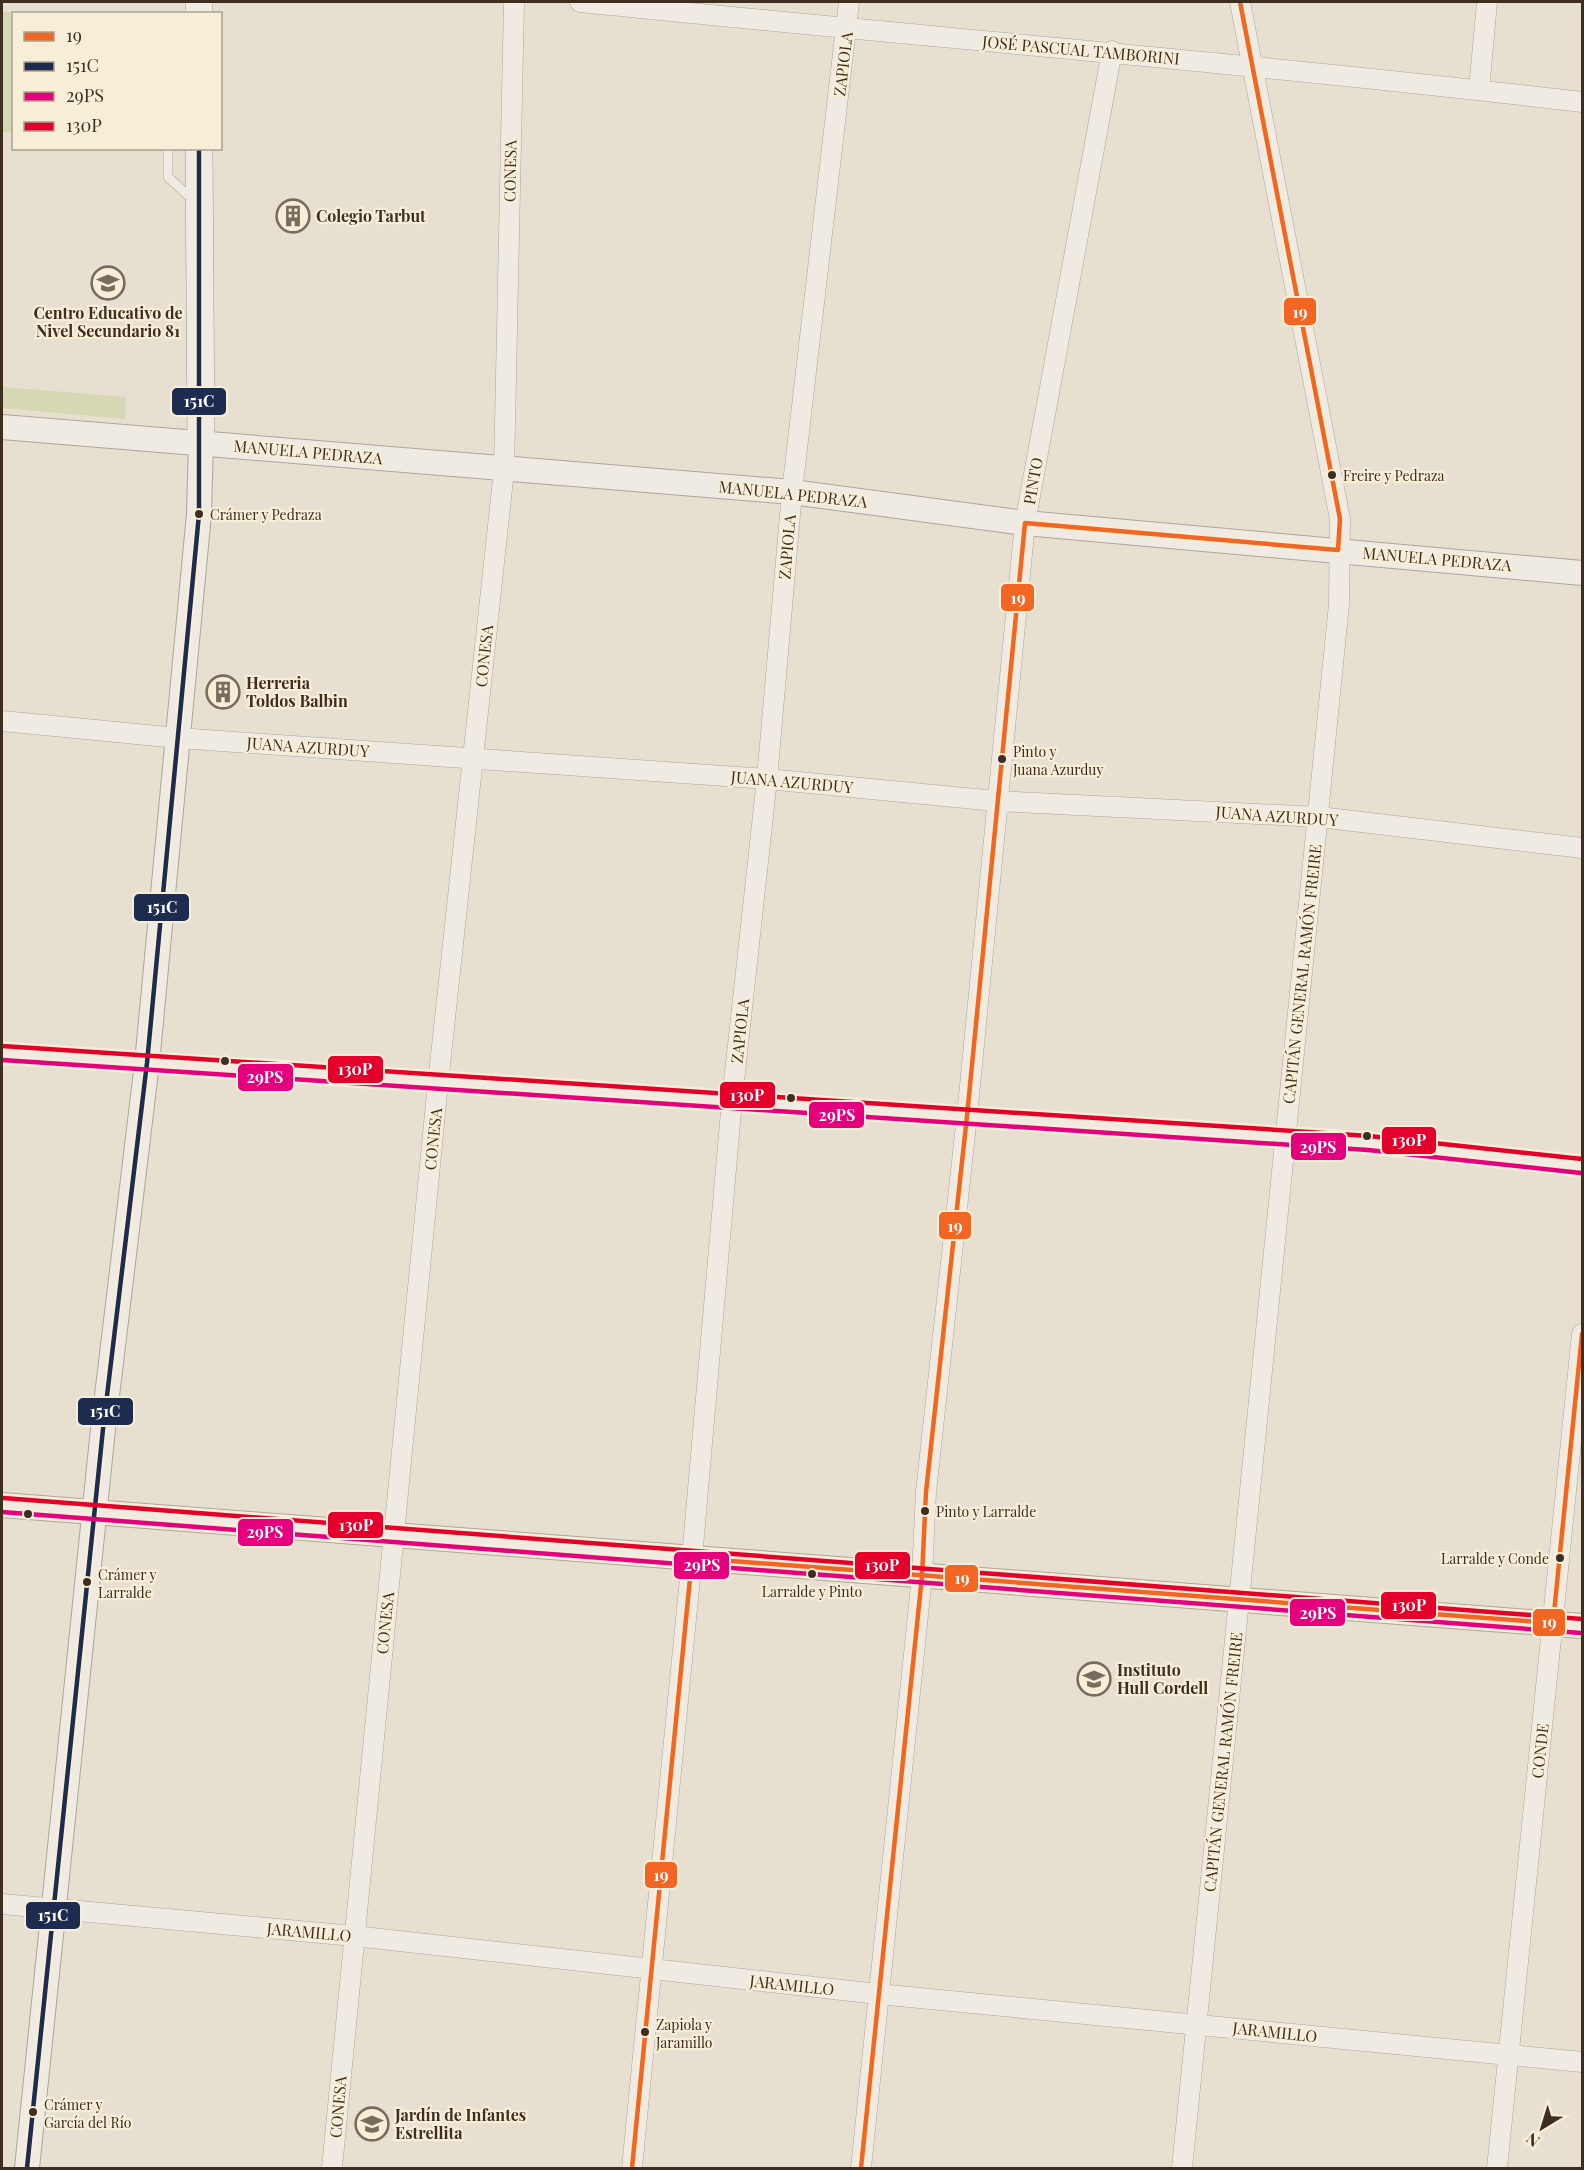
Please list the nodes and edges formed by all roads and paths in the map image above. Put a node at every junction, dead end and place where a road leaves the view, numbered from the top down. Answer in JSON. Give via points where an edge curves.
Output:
{"nodes":[{"id":1,"x":514,"y":2,"type":"edge"},
{"id":2,"x":580,"y":2,"type":"edge"},
{"id":3,"x":849,"y":2,"type":"edge"},
{"id":4,"x":1240,"y":2,"type":"edge"},
{"id":5,"x":1487,"y":2,"type":"edge"},
{"id":6,"x":847,"y":29,"type":"junction"},
{"id":7,"x":1112,"y":51,"type":"junction"},
{"id":8,"x":1252,"y":67,"type":"junction"},
{"id":9,"x":1479,"y":90,"type":"junction"},
{"id":10,"x":1582,"y":102,"type":"edge"},
{"id":11,"x":168,"y":150,"type":"edge"},
{"id":12,"x":200,"y":150,"type":"edge"},
{"id":13,"x":200,"y":207,"type":"junction"},
{"id":14,"x":2,"y":427,"type":"edge"},
{"id":15,"x":201,"y":442,"type":"junction"},
{"id":16,"x":504,"y":470,"type":"junction"},
{"id":17,"x":792,"y":492,"type":"junction"},
{"id":18,"x":1025,"y":523,"type":"junction"},
{"id":19,"x":1338,"y":550,"type":"junction"},
{"id":20,"x":1582,"y":573,"type":"edge"},
{"id":21,"x":2,"y":721,"type":"edge"},
{"id":22,"x":178,"y":738,"type":"junction"},
{"id":23,"x":474,"y":758,"type":"junction"},
{"id":24,"x":767,"y":779,"type":"junction"},
{"id":25,"x":996,"y":801,"type":"junction"},
{"id":26,"x":1319,"y":817,"type":"junction"},
{"id":27,"x":1582,"y":848,"type":"edge"},
{"id":28,"x":2,"y":1053,"type":"edge"},
{"id":29,"x":147,"y":1063,"type":"junction"},
{"id":30,"x":438,"y":1083,"type":"junction"},
{"id":31,"x":732,"y":1100,"type":"junction"},
{"id":32,"x":967,"y":1116,"type":"junction"},
{"id":33,"x":1284,"y":1138,"type":"junction"},
{"id":34,"x":1582,"y":1166,"type":"edge"},
{"id":35,"x":1582,"y":1334,"type":"edge"},
{"id":36,"x":2,"y":1505,"type":"edge"},
{"id":37,"x":95,"y":1512,"type":"junction"},
{"id":38,"x":393,"y":1534,"type":"junction"},
{"id":39,"x":692,"y":1558,"type":"junction"},
{"id":40,"x":922,"y":1576,"type":"junction"},
{"id":41,"x":1240,"y":1599,"type":"junction"},
{"id":42,"x":1553,"y":1623,"type":"junction"},
{"id":43,"x":1582,"y":1626,"type":"edge"},
{"id":44,"x":2,"y":1904,"type":"edge"},
{"id":45,"x":52,"y":1909,"type":"junction"},
{"id":46,"x":354,"y":1936,"type":"junction"},
{"id":47,"x":651,"y":1969,"type":"junction"},
{"id":48,"x":878,"y":1994,"type":"junction"},
{"id":49,"x":1196,"y":2024,"type":"junction"},
{"id":50,"x":1509,"y":2056,"type":"junction"},
{"id":51,"x":1582,"y":2062,"type":"edge"},
{"id":52,"x":27,"y":2169,"type":"edge"},
{"id":53,"x":332,"y":2169,"type":"edge"},
{"id":54,"x":632,"y":2169,"type":"edge"},
{"id":55,"x":861,"y":2169,"type":"edge"},
{"id":56,"x":1182,"y":2169,"type":"edge"},
{"id":57,"x":1497,"y":2169,"type":"edge"}],
"edges":[{"from":1,"to":16,"type":"street","name":"CONESA"},
{"from":2,"to":6,"type":"street","name":"JOSÉ PASCUAL TAMBORINI"},
{"from":3,"to":6,"type":"street","name":"ZAPIOLA"},
{"from":4,"to":8,"type":"street","name":"CAPITÁN GENERAL RAMÓN FREIRE"},
{"from":5,"to":9,"type":"street"},
{"from":6,"to":7,"type":"street","name":"JOSÉ PASCUAL TAMBORINI"},
{"from":6,"to":17,"type":"street","name":"ZAPIOLA"},
{"from":7,"to":8,"type":"street","name":"JOSÉ PASCUAL TAMBORINI"},
{"from":7,"to":18,"type":"street","name":"PINTO"},
{"from":8,"to":9,"type":"street","name":"JOSÉ PASCUAL TAMBORINI"},
{"from":8,"to":19,"type":"street","name":"CAPITÁN GENERAL RAMÓN FREIRE","via":[[1340,519]]},
{"from":9,"to":10,"type":"street","name":"JOSÉ PASCUAL TAMBORINI"},
{"from":11,"to":13,"type":"lane","via":[[168,177]]},
{"from":12,"to":13,"type":"main road"},
{"from":13,"to":15,"type":"main road"},
{"from":14,"to":15,"type":"street","name":"MANUELA PEDRAZA"},
{"from":15,"to":16,"type":"street","name":"MANUELA PEDRAZA"},
{"from":15,"to":22,"type":"street","via":[[199,514]]},
{"from":16,"to":17,"type":"street","name":"MANUELA PEDRAZA"},
{"from":16,"to":23,"type":"street","name":"CONESA"},
{"from":17,"to":18,"type":"street","name":"MANUELA PEDRAZA"},
{"from":17,"to":24,"type":"street","name":"ZAPIOLA"},
{"from":18,"to":19,"type":"street","name":"MANUELA PEDRAZA"},
{"from":18,"to":25,"type":"street","name":"PINTO"},
{"from":19,"to":20,"type":"street","name":"MANUELA PEDRAZA"},
{"from":19,"to":26,"type":"street","name":"CAPITÁN GENERAL RAMÓN FREIRE","via":[[1339,613]]},
{"from":21,"to":22,"type":"street","name":"JUANA AZURDUY"},
{"from":22,"to":23,"type":"street","name":"JUANA AZURDUY"},
{"from":22,"to":29,"type":"street"},
{"from":23,"to":24,"type":"street","name":"JUANA AZURDUY"},
{"from":23,"to":30,"type":"street","name":"CONESA"},
{"from":24,"to":25,"type":"street","name":"JUANA AZURDUY"},
{"from":24,"to":31,"type":"street","name":"ZAPIOLA"},
{"from":25,"to":26,"type":"street","name":"JUANA AZURDUY"},
{"from":25,"to":32,"type":"street","name":"PINTO"},
{"from":26,"to":27,"type":"street","name":"JUANA AZURDUY"},
{"from":26,"to":33,"type":"street","name":"CAPITÁN GENERAL RAMÓN FREIRE"},
{"from":28,"to":29,"type":"street"},
{"from":29,"to":30,"type":"street"},
{"from":29,"to":37,"type":"street"},
{"from":30,"to":31,"type":"street"},
{"from":30,"to":38,"type":"street","name":"CONESA"},
{"from":31,"to":32,"type":"street"},
{"from":31,"to":39,"type":"street","name":"ZAPIOLA"},
{"from":32,"to":33,"type":"street"},
{"from":32,"to":40,"type":"street","name":"PINTO","via":[[926,1492]]},
{"from":33,"to":34,"type":"street"},
{"from":33,"to":41,"type":"street","name":"CAPITÁN GENERAL RAMÓN FREIRE"},
{"from":35,"to":42,"type":"street","name":"CONDE"},
{"from":36,"to":37,"type":"street"},
{"from":37,"to":38,"type":"street"},
{"from":37,"to":45,"type":"street"},
{"from":38,"to":39,"type":"street"},
{"from":38,"to":46,"type":"street","name":"CONESA"},
{"from":39,"to":40,"type":"street"},
{"from":39,"to":47,"type":"street","name":"ZAPIOLA"},
{"from":40,"to":41,"type":"street"},
{"from":40,"to":48,"type":"street","name":"PINTO"},
{"from":41,"to":42,"type":"street"},
{"from":41,"to":49,"type":"street","name":"CAPITÁN GENERAL RAMÓN FREIRE"},
{"from":42,"to":43,"type":"street"},
{"from":42,"to":50,"type":"street","name":"CONDE"},
{"from":44,"to":45,"type":"street","name":"JARAMILLO"},
{"from":45,"to":46,"type":"street","name":"JARAMILLO"},
{"from":45,"to":52,"type":"street"},
{"from":46,"to":47,"type":"street","name":"JARAMILLO"},
{"from":46,"to":53,"type":"street","name":"CONESA"},
{"from":47,"to":48,"type":"street","name":"JARAMILLO"},
{"from":47,"to":54,"type":"street","name":"ZAPIOLA"},
{"from":48,"to":49,"type":"street","name":"JARAMILLO"},
{"from":48,"to":55,"type":"street","name":"PINTO"},
{"from":49,"to":50,"type":"street","name":"JARAMILLO"},
{"from":49,"to":56,"type":"street","name":"CAPITÁN GENERAL RAMÓN FREIRE"},
{"from":50,"to":51,"type":"street","name":"JARAMILLO"},
{"from":50,"to":57,"type":"street","name":"CONDE"}]}
